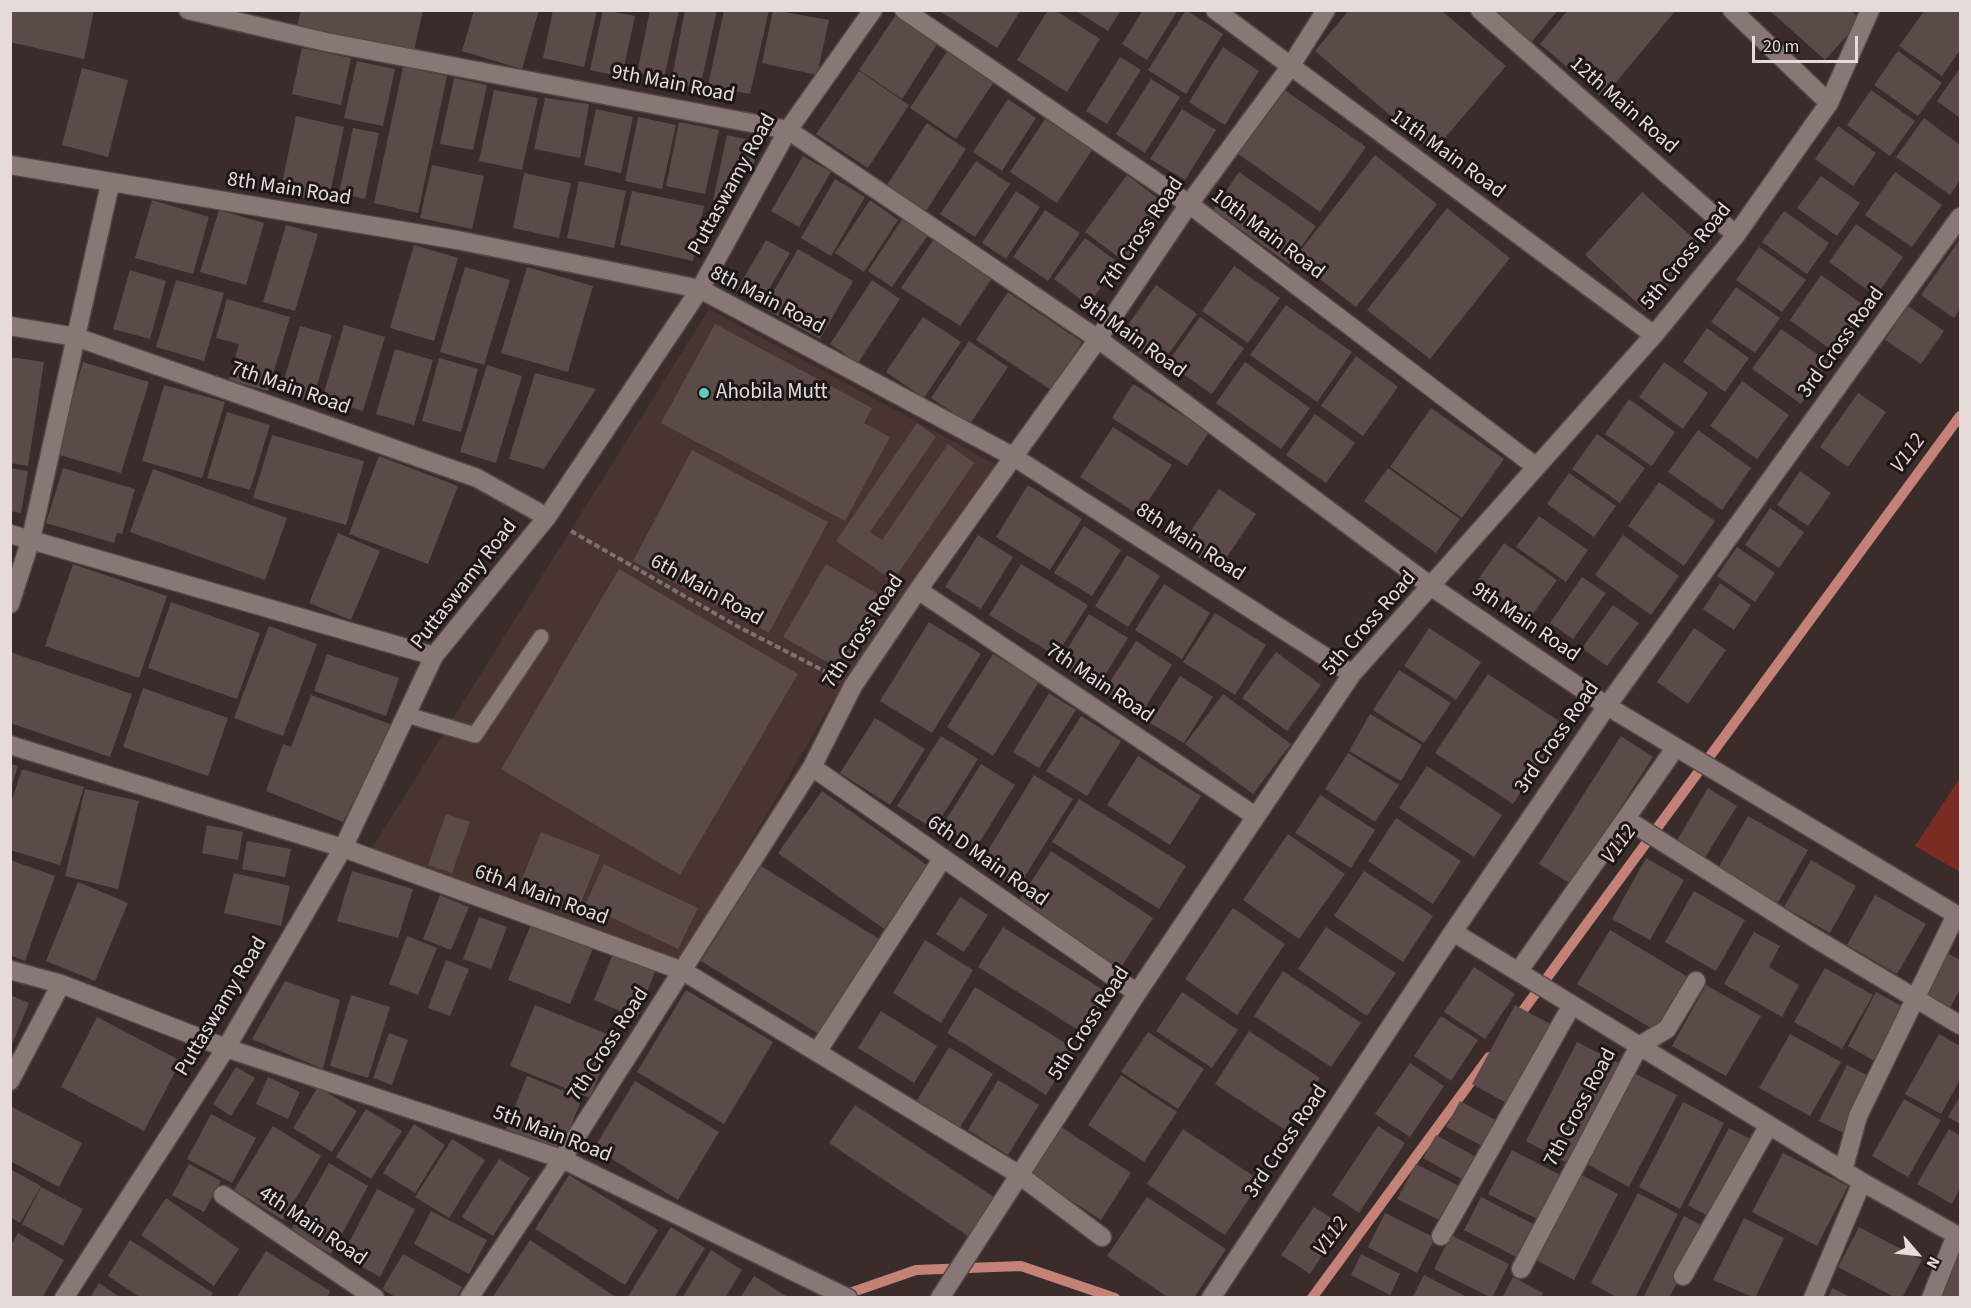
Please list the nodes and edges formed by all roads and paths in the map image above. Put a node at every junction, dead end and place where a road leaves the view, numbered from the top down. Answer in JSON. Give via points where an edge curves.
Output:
{"nodes":[{"id":1,"x":188,"y":10,"type":"edge"},
{"id":2,"x":873,"y":10,"type":"edge"},
{"id":3,"x":904,"y":10,"type":"edge"},
{"id":4,"x":1215,"y":10,"type":"edge"},
{"id":5,"x":1326,"y":10,"type":"edge"},
{"id":6,"x":1480,"y":10,"type":"edge"},
{"id":7,"x":1732,"y":10,"type":"edge"},
{"id":8,"x":1870,"y":10,"type":"edge"},
{"id":9,"x":1290,"y":67,"type":"junction"},
{"id":10,"x":1828,"y":103,"type":"junction"},
{"id":11,"x":788,"y":130,"type":"junction"},
{"id":12,"x":10,"y":165,"type":"edge"},
{"id":13,"x":110,"y":184,"type":"junction"},
{"id":14,"x":1189,"y":204,"type":"junction"},
{"id":15,"x":1960,"y":217,"type":"edge"},
{"id":16,"x":1736,"y":235,"type":"junction"},
{"id":17,"x":700,"y":289,"type":"junction"},
{"id":18,"x":10,"y":326,"type":"edge"},
{"id":19,"x":1654,"y":335,"type":"junction"},
{"id":20,"x":76,"y":337,"type":"junction"},
{"id":21,"x":1098,"y":339,"type":"junction"},
{"id":22,"x":1014,"y":457,"type":"junction"},
{"id":23,"x":1535,"y":466,"type":"junction"},
{"id":24,"x":547,"y":517,"type":"junction"},
{"id":25,"x":10,"y":534,"type":"edge"},
{"id":26,"x":31,"y":539,"type":"junction"},
{"id":27,"x":1432,"y":587,"type":"junction"},
{"id":28,"x":918,"y":590,"type":"junction"},
{"id":29,"x":10,"y":604,"type":"edge"},
{"id":30,"x":541,"y":637,"type":"dead end"},
{"id":31,"x":434,"y":656,"type":"junction"},
{"id":32,"x":1352,"y":674,"type":"junction"},
{"id":33,"x":853,"y":686,"type":"junction"},
{"id":34,"x":1607,"y":706,"type":"junction"},
{"id":35,"x":406,"y":714,"type":"junction"},
{"id":36,"x":10,"y":745,"type":"edge"},
{"id":37,"x":1683,"y":751,"type":"junction"},
{"id":38,"x":812,"y":767,"type":"junction"},
{"id":39,"x":1255,"y":816,"type":"junction"},
{"id":40,"x":1632,"y":823,"type":"junction"},
{"id":41,"x":343,"y":848,"type":"junction"},
{"id":42,"x":943,"y":858,"type":"junction"},
{"id":43,"x":1958,"y":916,"type":"edge"},
{"id":44,"x":1453,"y":932,"type":"junction"},
{"id":45,"x":10,"y":970,"type":"edge"},
{"id":46,"x":683,"y":971,"type":"junction"},
{"id":47,"x":1522,"y":975,"type":"junction"},
{"id":48,"x":1696,"y":981,"type":"dead end"},
{"id":49,"x":61,"y":984,"type":"junction"},
{"id":50,"x":1137,"y":993,"type":"junction"},
{"id":51,"x":1916,"y":999,"type":"junction"},
{"id":52,"x":1564,"y":1000,"type":"junction"},
{"id":53,"x":1960,"y":1025,"type":"edge"},
{"id":54,"x":1640,"y":1046,"type":"junction"},
{"id":55,"x":226,"y":1048,"type":"junction"},
{"id":56,"x":817,"y":1052,"type":"junction"},
{"id":57,"x":10,"y":1081,"type":"edge"},
{"id":58,"x":1769,"y":1125,"type":"junction"},
{"id":59,"x":562,"y":1159,"type":"junction"},
{"id":60,"x":1843,"y":1171,"type":"junction"},
{"id":61,"x":1018,"y":1174,"type":"junction"},
{"id":62,"x":1862,"y":1182,"type":"junction"},
{"id":63,"x":223,"y":1195,"type":"dead end"},
{"id":64,"x":1441,"y":1236,"type":"dead end"},
{"id":65,"x":1958,"y":1236,"type":"edge"},
{"id":66,"x":1102,"y":1237,"type":"dead end"},
{"id":67,"x":1521,"y":1269,"type":"dead end"},
{"id":68,"x":1683,"y":1276,"type":"dead end"},
{"id":69,"x":64,"y":1298,"type":"edge"},
{"id":70,"x":375,"y":1298,"type":"edge"},
{"id":71,"x":469,"y":1298,"type":"edge"},
{"id":72,"x":848,"y":1298,"type":"edge"},
{"id":73,"x":940,"y":1298,"type":"edge"},
{"id":74,"x":1211,"y":1298,"type":"edge"},
{"id":75,"x":1813,"y":1298,"type":"edge"},
{"id":76,"x":1930,"y":1298,"type":"edge"}],
"edges":[{"from":1,"to":11,"type":"street","name":"9th Main Road","via":[[326,42]]},
{"from":2,"to":11,"type":"street","name":"Puttaswamy Road"},
{"from":3,"to":14,"type":"street","name":"10th Main Road"},
{"from":4,"to":9,"type":"street","name":"11th Main Road"},
{"from":5,"to":9,"type":"street","name":"7th Cross Road"},
{"from":6,"to":16,"type":"street","name":"12th Main Road"},
{"from":7,"to":10,"type":"street"},
{"from":8,"to":10,"type":"street","name":"5th Cross Road"},
{"from":9,"to":14,"type":"street","name":"7th Cross Road"},
{"from":9,"to":19,"type":"street","name":"11th Main Road"},
{"from":10,"to":16,"type":"street","name":"5th Cross Road"},
{"from":11,"to":17,"type":"street","name":"Puttaswamy Road"},
{"from":11,"to":21,"type":"street","name":"9th Main Road"},
{"from":12,"to":13,"type":"street","name":"8th Main Road"},
{"from":13,"to":17,"type":"street","name":"8th Main Road","via":[[457,240]]},
{"from":13,"to":20,"type":"street"},
{"from":14,"to":21,"type":"street","name":"7th Cross Road"},
{"from":14,"to":23,"type":"street","name":"10th Main Road"},
{"from":15,"to":34,"type":"street","name":"3rd Cross Road"},
{"from":16,"to":19,"type":"street","name":"5th Cross Road"},
{"from":17,"to":22,"type":"street","name":"8th Main Road"},
{"from":17,"to":24,"type":"street","name":"Puttaswamy Road"},
{"from":18,"to":20,"type":"street","name":"7th Main Road"},
{"from":19,"to":23,"type":"street","name":"5th Cross Road"},
{"from":20,"to":24,"type":"street","name":"7th Main Road","via":[[477,478]]},
{"from":20,"to":26,"type":"street"},
{"from":21,"to":22,"type":"street","name":"7th Cross Road"},
{"from":21,"to":27,"type":"street","name":"9th Main Road"},
{"from":22,"to":28,"type":"street","name":"7th Cross Road"},
{"from":22,"to":32,"type":"street","name":"8th Main Road"},
{"from":23,"to":27,"type":"street","name":"5th Cross Road"},
{"from":24,"to":31,"type":"street","name":"Puttaswamy Road"},
{"from":24,"to":33,"type":"path","name":"6th Main Road","via":[[735,626]]},
{"from":25,"to":26,"type":"street"},
{"from":26,"to":29,"type":"street"},
{"from":26,"to":31,"type":"street"},
{"from":27,"to":32,"type":"street","name":"5th Cross Road"},
{"from":27,"to":34,"type":"street","name":"9th Main Road"},
{"from":28,"to":33,"type":"street","name":"7th Cross Road"},
{"from":28,"to":39,"type":"street","name":"7th Main Road"},
{"from":30,"to":35,"type":"lane","via":[[475,735]]},
{"from":31,"to":35,"type":"street","name":"Puttaswamy Road"},
{"from":32,"to":39,"type":"street","name":"5th Cross Road"},
{"from":33,"to":38,"type":"street","name":"7th Cross Road"},
{"from":34,"to":37,"type":"street","name":"9th Main Road"},
{"from":34,"to":44,"type":"street","name":"3rd Cross Road"},
{"from":35,"to":41,"type":"street","name":"Puttaswamy Road"},
{"from":36,"to":41,"type":"street","name":"6th A Main Road"},
{"from":37,"to":40,"type":"street"},
{"from":37,"to":43,"type":"street","name":"9th Main Road"},
{"from":38,"to":42,"type":"street","name":"6th D Main Road"},
{"from":38,"to":46,"type":"street","name":"7th Cross Road"},
{"from":39,"to":50,"type":"street","name":"5th Cross Road"},
{"from":40,"to":47,"type":"street"},
{"from":40,"to":51,"type":"street"},
{"from":41,"to":46,"type":"street","name":"6th A Main Road"},
{"from":41,"to":55,"type":"street","name":"Puttaswamy Road"},
{"from":42,"to":50,"type":"street","name":"6th D Main Road"},
{"from":42,"to":56,"type":"street"},
{"from":43,"to":51,"type":"street"},
{"from":44,"to":47,"type":"street"},
{"from":44,"to":74,"type":"street","name":"3rd Cross Road"},
{"from":45,"to":49,"type":"street","name":"5th Main Road"},
{"from":46,"to":56,"type":"street","name":"6th A Main Road"},
{"from":46,"to":59,"type":"street","name":"7th Cross Road"},
{"from":47,"to":52,"type":"street"},
{"from":48,"to":54,"type":"street","name":"7th Cross Road","via":[[1667,1029]]},
{"from":49,"to":55,"type":"street","name":"5th Main Road"},
{"from":49,"to":57,"type":"street"},
{"from":50,"to":61,"type":"street","name":"5th Cross Road"},
{"from":51,"to":53,"type":"street"},
{"from":51,"to":60,"type":"street","via":[[1858,1116]]},
{"from":52,"to":54,"type":"street"},
{"from":52,"to":64,"type":"street"},
{"from":54,"to":58,"type":"street"},
{"from":54,"to":67,"type":"street","name":"7th Cross Road"},
{"from":55,"to":59,"type":"street","name":"5th Main Road"},
{"from":55,"to":69,"type":"street","name":"Puttaswamy Road"},
{"from":56,"to":61,"type":"street","name":"6th A Main Road"},
{"from":58,"to":60,"type":"street"},
{"from":58,"to":68,"type":"street"},
{"from":59,"to":71,"type":"street","name":"7th Cross Road"},
{"from":59,"to":72,"type":"street","name":"5th Main Road"},
{"from":60,"to":62,"type":"street"},
{"from":61,"to":66,"type":"street","name":"6th A Main Road"},
{"from":61,"to":73,"type":"street","name":"5th Cross Road"},
{"from":62,"to":65,"type":"street"},
{"from":62,"to":75,"type":"street"},
{"from":63,"to":70,"type":"street","name":"4th Main Road"},
{"from":65,"to":76,"type":"street"}]}
